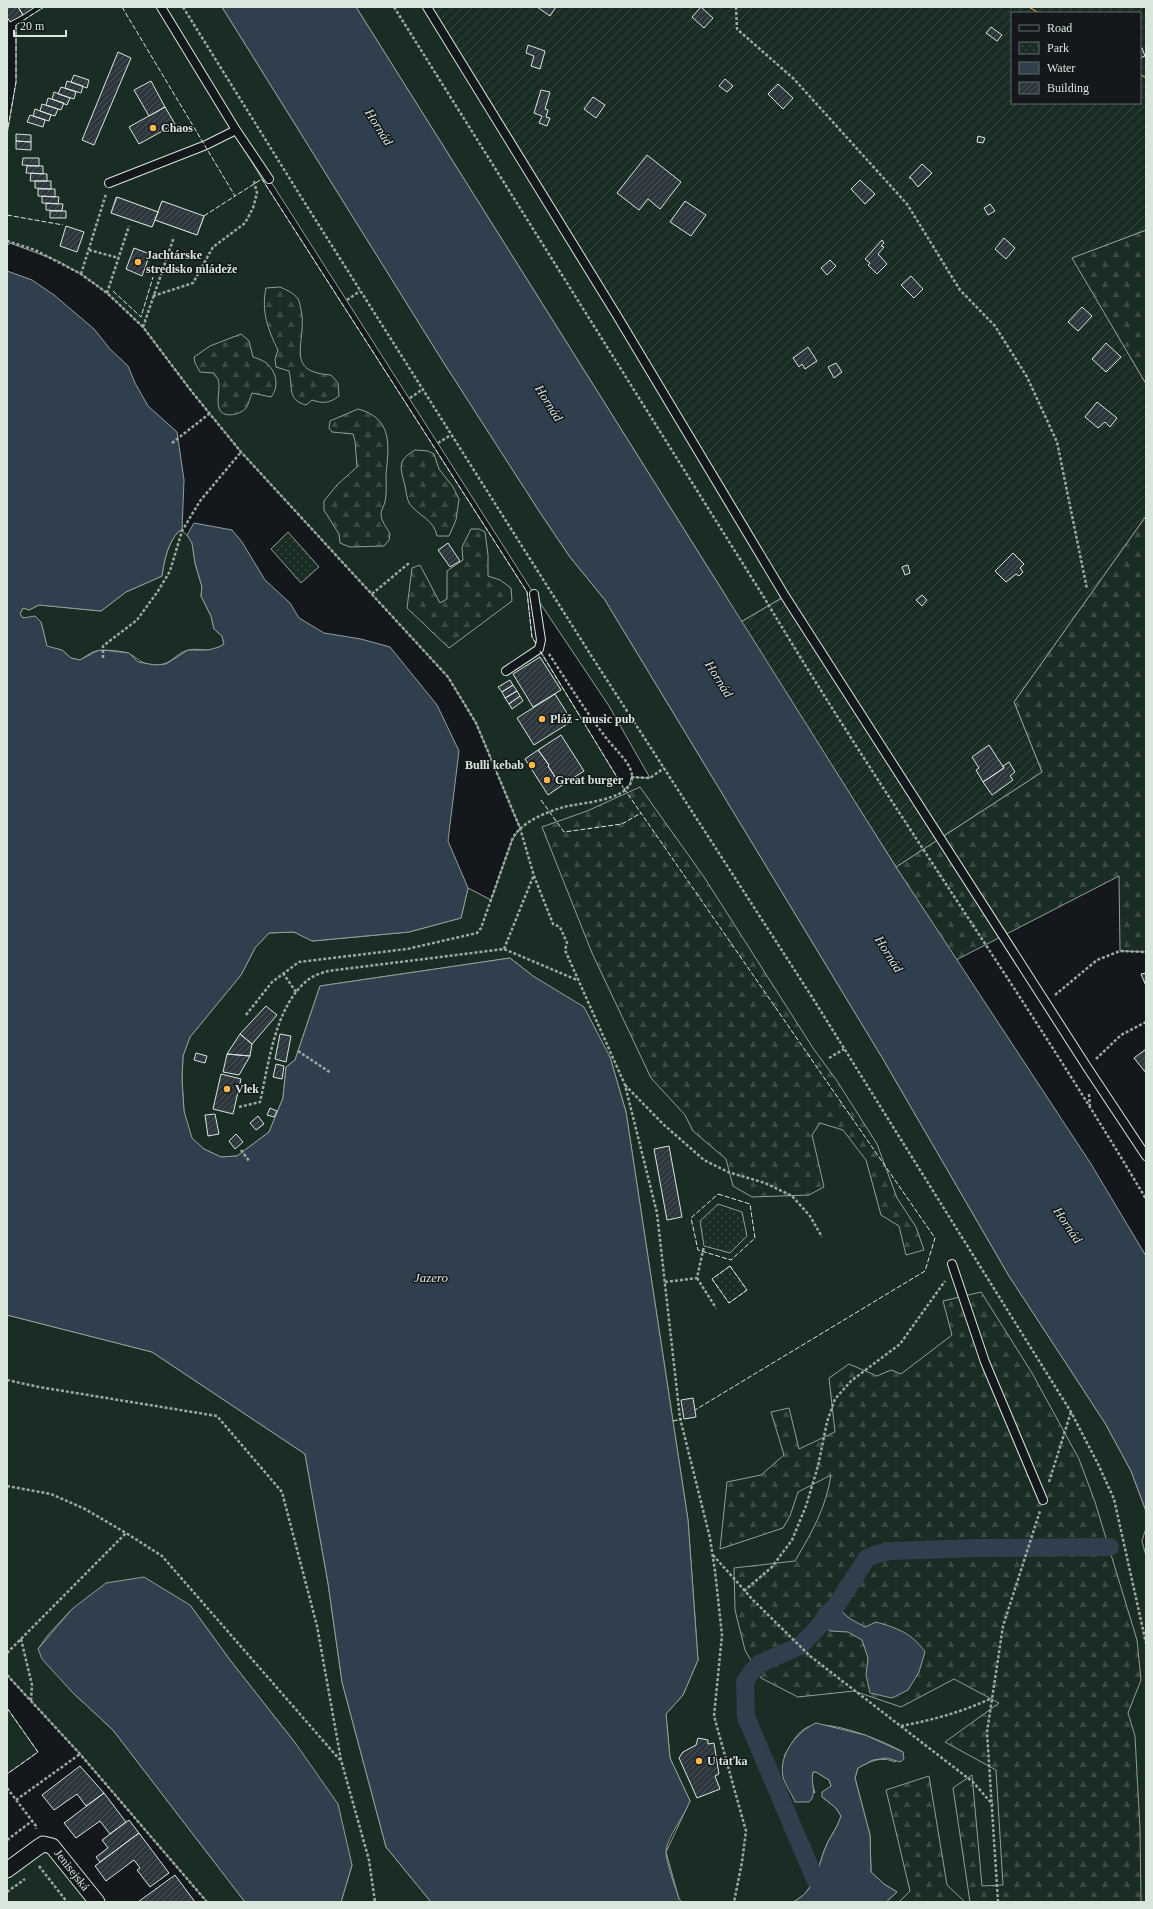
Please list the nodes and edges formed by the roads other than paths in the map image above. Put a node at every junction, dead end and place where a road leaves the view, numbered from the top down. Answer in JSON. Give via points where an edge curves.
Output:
{"nodes":[{"id":1,"x":161,"y":7,"type":"edge"},
{"id":2,"x":426,"y":7,"type":"edge"},
{"id":3,"x":236,"y":130,"type":"junction"},
{"id":4,"x":269,"y":179,"type":"dead end"},
{"id":5,"x":109,"y":183,"type":"road end"},
{"id":6,"x":534,"y":594,"type":"dead end"},
{"id":7,"x":506,"y":670,"type":"dead end"},
{"id":8,"x":1146,"y":1156,"type":"edge"},
{"id":9,"x":952,"y":1264,"type":"road end"},
{"id":10,"x":1043,"y":1500,"type":"road end"},
{"id":11,"x":7,"y":1870,"type":"edge"},
{"id":12,"x":97,"y":1902,"type":"edge"}],
"edges":[{"from":1,"to":3,"type":"lane"},
{"from":2,"to":8,"type":"lane","via":[[620,320],[785,596]]},
{"from":3,"to":4,"type":"lane"},
{"from":3,"to":5,"type":"lane","via":[[206,145]]},
{"from":6,"to":7,"type":"lane","via":[[541,640],[539,649]]},
{"from":9,"to":10,"type":"lane","via":[[985,1362]]},
{"from":11,"to":12,"type":"street","name":"Jenisejská","via":[[43,1844],[52,1846]]}]}
